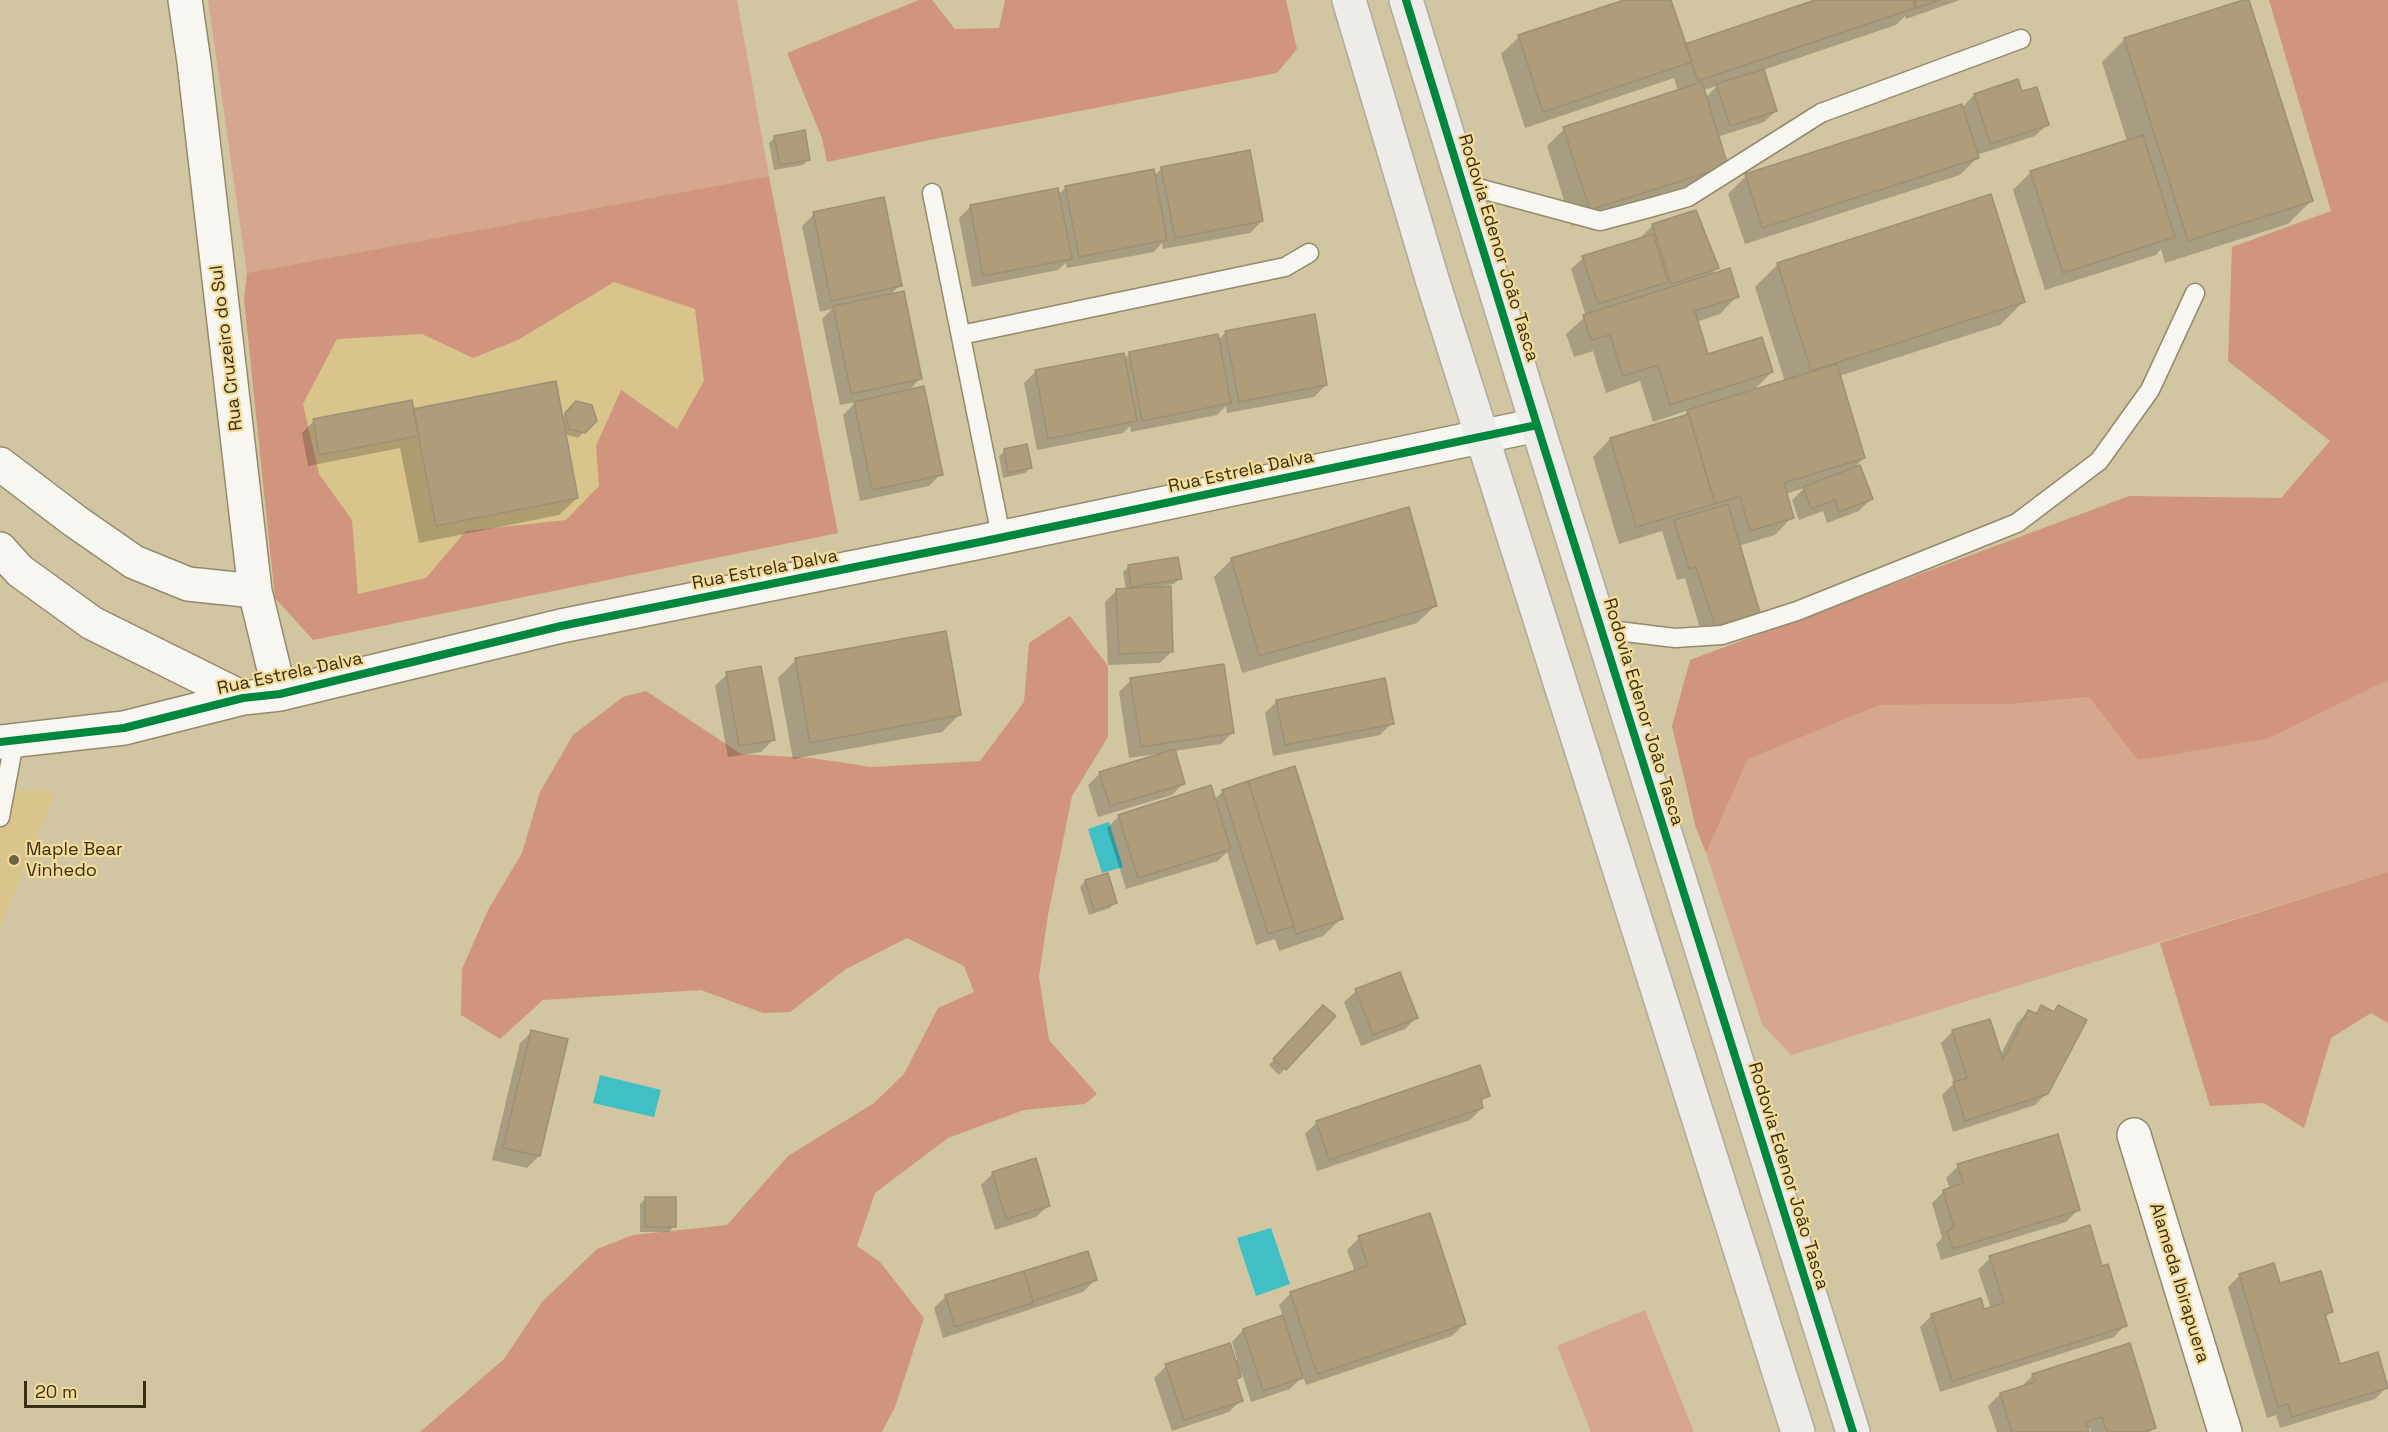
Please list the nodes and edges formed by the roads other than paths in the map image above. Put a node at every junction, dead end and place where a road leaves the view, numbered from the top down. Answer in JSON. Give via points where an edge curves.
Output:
{"nodes":[{"id":1,"x":184,"y":0,"type":"edge"},
{"id":2,"x":1349,"y":0,"type":"edge"},
{"id":3,"x":1406,"y":0,"type":"edge"},
{"id":4,"x":2021,"y":39,"type":"dead end"},
{"id":5,"x":1463,"y":184,"type":"junction"},
{"id":6,"x":932,"y":193,"type":"dead end"},
{"id":7,"x":1309,"y":253,"type":"dead end"},
{"id":8,"x":2195,"y":293,"type":"dead end"},
{"id":9,"x":961,"y":335,"type":"junction"},
{"id":10,"x":1537,"y":426,"type":"junction"},
{"id":11,"x":1484,"y":436,"type":"junction"},
{"id":12,"x":0,"y":464,"type":"edge"},
{"id":13,"x":1001,"y":536,"type":"junction"},
{"id":14,"x":0,"y":549,"type":"edge"},
{"id":15,"x":255,"y":591,"type":"junction"},
{"id":16,"x":1601,"y":629,"type":"junction"},
{"id":17,"x":280,"y":694,"type":"junction"},
{"id":18,"x":243,"y":698,"type":"junction"},
{"id":19,"x":7,"y":742,"type":"edge"},
{"id":20,"x":0,"y":817,"type":"edge"},
{"id":21,"x":2134,"y":1135,"type":"dead end"},
{"id":22,"x":1798,"y":1432,"type":"edge"},
{"id":23,"x":1853,"y":1432,"type":"edge"},
{"id":24,"x":2225,"y":1432,"type":"edge"}],
"edges":[{"from":1,"to":15,"type":"street","name":"Rua Cruzeiro do Sul"},
{"from":2,"to":11,"type":"main road","via":[[1432,279]]},
{"from":3,"to":5,"type":"main road","name":"Rodovia Edenor João Tasca"},
{"from":4,"to":5,"type":"lane","via":[[1821,113],[1688,197],[1600,221]]},
{"from":5,"to":10,"type":"main road","name":"Rodovia Edenor João Tasca"},
{"from":6,"to":9,"type":"lane"},
{"from":7,"to":9,"type":"lane","via":[[1285,267]]},
{"from":8,"to":16,"type":"lane","via":[[2150,390],[2099,461],[2017,523],[1797,611],[1722,635],[1675,638]]},
{"from":9,"to":13,"type":"lane"},
{"from":10,"to":11,"type":"street","name":"Rua Estrela Dalva"},
{"from":10,"to":16,"type":"main road","name":"Rodovia Edenor João Tasca"},
{"from":11,"to":13,"type":"street","name":"Rua Estrela Dalva"},
{"from":11,"to":22,"type":"main road"},
{"from":12,"to":15,"type":"street","via":[[134,562],[188,584]]},
{"from":13,"to":17,"type":"street","name":"Rua Estrela Dalva","via":[[561,626]]},
{"from":14,"to":18,"type":"street","via":[[20,571],[92,623]]},
{"from":15,"to":17,"type":"street","name":"Rua Cruzeiro do Sul"},
{"from":16,"to":23,"type":"main road","name":"Rodovia Edenor João Tasca"},
{"from":17,"to":18,"type":"street","name":"Rua Estrela Dalva"},
{"from":18,"to":19,"type":"street","name":"Rua Estrela Dalva","via":[[124,728]]},
{"from":19,"to":20,"type":"lane"},
{"from":21,"to":24,"type":"street","name":"Alameda Ibirapuera"}]}
